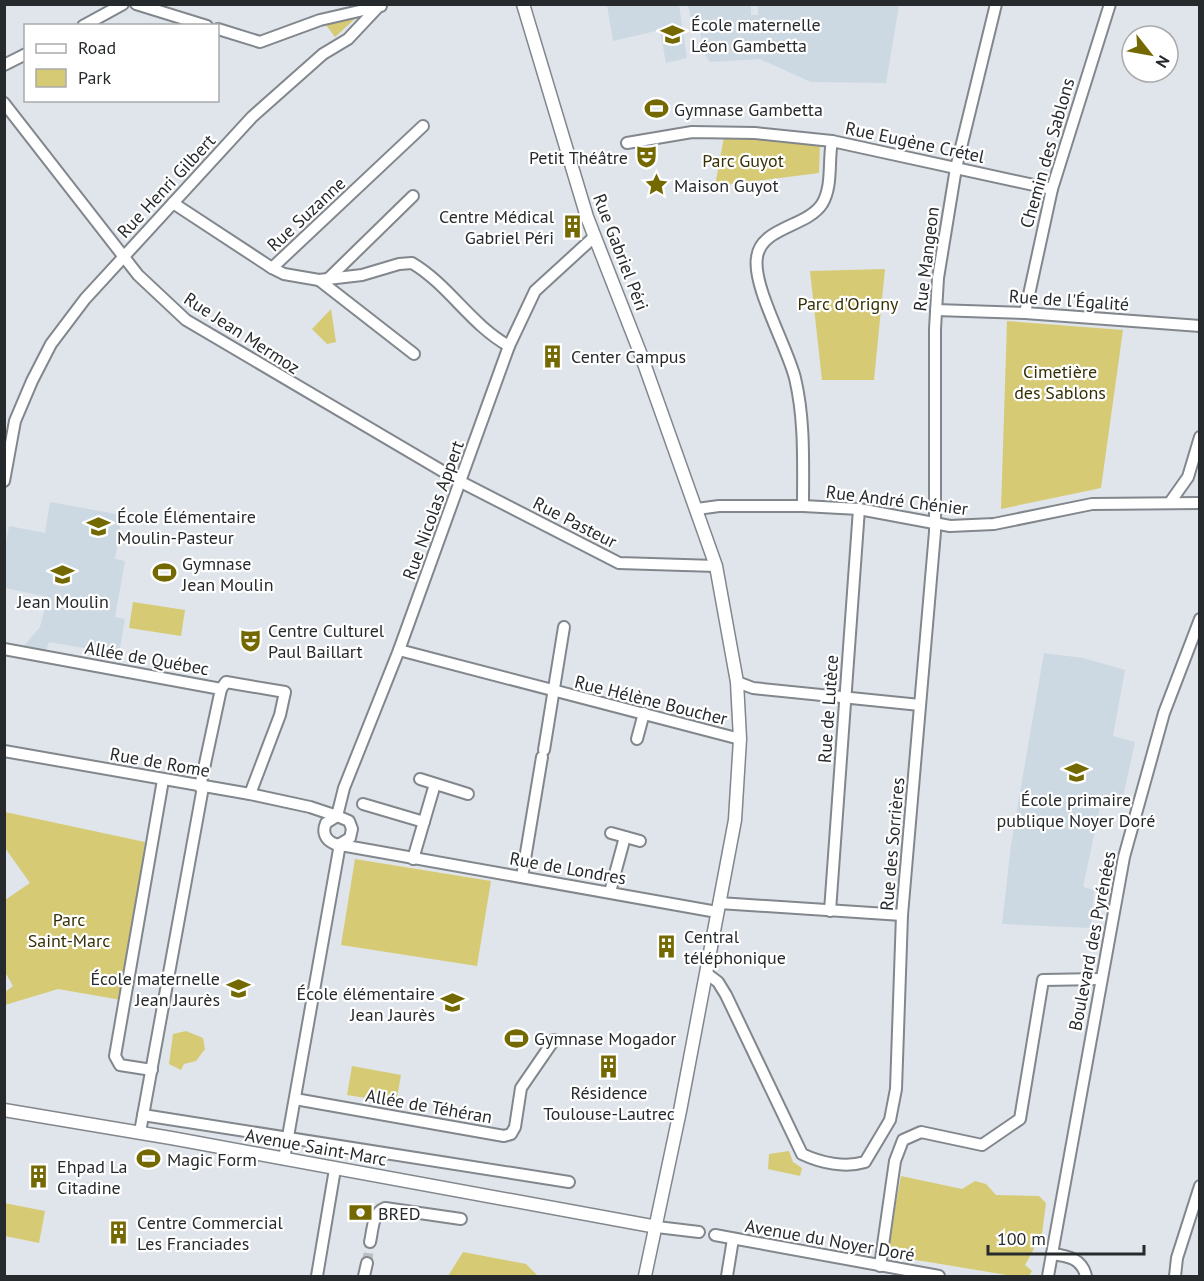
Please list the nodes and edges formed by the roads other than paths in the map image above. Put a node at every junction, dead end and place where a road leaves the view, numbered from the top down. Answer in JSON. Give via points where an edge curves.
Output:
{"nodes":[{"id":1,"x":123,"y":4,"type":"edge"},
{"id":2,"x":136,"y":4,"type":"edge"},
{"id":3,"x":523,"y":4,"type":"edge"},
{"id":4,"x":996,"y":4,"type":"edge"},
{"id":5,"x":1110,"y":4,"type":"edge"},
{"id":6,"x":383,"y":5,"type":"edge"},
{"id":7,"x":87,"y":24,"type":"edge"},
{"id":8,"x":201,"y":24,"type":"edge"},
{"id":9,"x":219,"y":29,"type":"edge"},
{"id":10,"x":24,"y":55,"type":"edge"},
{"id":11,"x":4,"y":65,"type":"edge"},
{"id":12,"x":4,"y":103,"type":"edge"},
{"id":13,"x":423,"y":126,"type":"dead end"},
{"id":14,"x":832,"y":141,"type":"junction"},
{"id":15,"x":627,"y":143,"type":"dead end"},
{"id":16,"x":956,"y":168,"type":"junction"},
{"id":17,"x":1052,"y":189,"type":"junction"},
{"id":18,"x":413,"y":196,"type":"dead end"},
{"id":19,"x":173,"y":203,"type":"junction"},
{"id":20,"x":594,"y":237,"type":"junction"},
{"id":21,"x":123,"y":256,"type":"junction"},
{"id":22,"x":272,"y":268,"type":"junction"},
{"id":23,"x":323,"y":279,"type":"junction"},
{"id":24,"x":936,"y":310,"type":"junction"},
{"id":25,"x":1025,"y":313,"type":"junction"},
{"id":26,"x":1200,"y":326,"type":"edge"},
{"id":27,"x":509,"y":346,"type":"junction"},
{"id":28,"x":414,"y":354,"type":"dead end"},
{"id":29,"x":1200,"y":437,"type":"edge"},
{"id":30,"x":5,"y":478,"type":"edge"},
{"id":31,"x":461,"y":482,"type":"junction"},
{"id":32,"x":1171,"y":501,"type":"junction"},
{"id":33,"x":1200,"y":503,"type":"edge"},
{"id":34,"x":803,"y":506,"type":"junction"},
{"id":35,"x":697,"y":509,"type":"junction"},
{"id":36,"x":859,"y":510,"type":"junction"},
{"id":37,"x":934,"y":523,"type":"junction"},
{"id":38,"x":716,"y":566,"type":"junction"},
{"id":39,"x":1200,"y":619,"type":"edge"},
{"id":40,"x":564,"y":627,"type":"dead end"},
{"id":41,"x":4,"y":649,"type":"edge"},
{"id":42,"x":399,"y":650,"type":"junction"},
{"id":43,"x":736,"y":682,"type":"junction"},
{"id":44,"x":221,"y":689,"type":"junction"},
{"id":45,"x":553,"y":692,"type":"junction"},
{"id":46,"x":846,"y":699,"type":"junction"},
{"id":47,"x":920,"y":705,"type":"junction"},
{"id":48,"x":644,"y":713,"type":"junction"},
{"id":49,"x":638,"y":739,"type":"dead end"},
{"id":50,"x":740,"y":740,"type":"junction"},
{"id":51,"x":4,"y":751,"type":"edge"},
{"id":52,"x":420,"y":779,"type":"dead end"},
{"id":53,"x":163,"y":780,"type":"junction"},
{"id":54,"x":435,"y":784,"type":"junction"},
{"id":55,"x":202,"y":787,"type":"junction"},
{"id":56,"x":250,"y":794,"type":"junction"},
{"id":57,"x":468,"y":794,"type":"dead end"},
{"id":58,"x":363,"y":804,"type":"dead end"},
{"id":59,"x":310,"y":807,"type":"junction"},
{"id":60,"x":337,"y":816,"type":"junction"},
{"id":61,"x":424,"y":822,"type":"junction"},
{"id":62,"x":324,"y":827,"type":"junction"},
{"id":63,"x":611,"y":833,"type":"dead end"},
{"id":64,"x":352,"y":834,"type":"junction"},
{"id":65,"x":625,"y":837,"type":"junction"},
{"id":66,"x":640,"y":841,"type":"dead end"},
{"id":67,"x":340,"y":844,"type":"junction"},
{"id":68,"x":368,"y":849,"type":"junction"},
{"id":69,"x":413,"y":859,"type":"junction"},
{"id":70,"x":522,"y":878,"type":"junction"},
{"id":71,"x":610,"y":892,"type":"junction"},
{"id":72,"x":718,"y":907,"type":"junction"},
{"id":73,"x":830,"y":911,"type":"junction"},
{"id":74,"x":902,"y":915,"type":"junction"},
{"id":75,"x":706,"y":973,"type":"junction"},
{"id":76,"x":1101,"y":979,"type":"junction"},
{"id":77,"x":554,"y":1040,"type":"dead end"},
{"id":78,"x":152,"y":1070,"type":"junction"},
{"id":79,"x":294,"y":1099,"type":"junction"},
{"id":80,"x":4,"y":1110,"type":"edge"},
{"id":81,"x":143,"y":1115,"type":"junction"},
{"id":82,"x":140,"y":1132,"type":"junction"},
{"id":83,"x":288,"y":1136,"type":"junction"},
{"id":84,"x":284,"y":1160,"type":"junction"},
{"id":85,"x":335,"y":1169,"type":"junction"},
{"id":86,"x":569,"y":1182,"type":"dead end"},
{"id":87,"x":1200,"y":1186,"type":"edge"},
{"id":88,"x":461,"y":1219,"type":"dead end"},
{"id":89,"x":657,"y":1227,"type":"junction"},
{"id":90,"x":699,"y":1232,"type":"dead end"},
{"id":91,"x":716,"y":1235,"type":"dead end"},
{"id":92,"x":733,"y":1239,"type":"junction"},
{"id":93,"x":370,"y":1242,"type":"tunnel mouth"},
{"id":94,"x":1052,"y":1254,"type":"junction"},
{"id":95,"x":367,"y":1263,"type":"tunnel mouth"},
{"id":96,"x":880,"y":1266,"type":"junction"},
{"id":97,"x":903,"y":1273,"type":"edge"},
{"id":98,"x":317,"y":1276,"type":"edge"},
{"id":99,"x":364,"y":1276,"type":"edge"},
{"id":100,"x":645,"y":1276,"type":"edge"},
{"id":101,"x":727,"y":1276,"type":"edge"},
{"id":102,"x":939,"y":1276,"type":"edge"},
{"id":103,"x":1048,"y":1276,"type":"edge"},
{"id":104,"x":1086,"y":1276,"type":"edge"},
{"id":105,"x":1175,"y":1276,"type":"edge"}],
"edges":[{"from":1,"to":7,"type":"street"},
{"from":2,"to":8,"type":"street"},
{"from":3,"to":20,"type":"street","name":"Rue Gabriel Péri"},
{"from":4,"to":16,"type":"street","name":"Rue Mangeon"},
{"from":5,"to":17,"type":"street","name":"Chemin des Sablons"},
{"from":6,"to":9,"type":"street","via":[[320,20],[260,42]]},
{"from":6,"to":19,"type":"street","name":"Rue Henri Gilbert","via":[[348,39],[323,54],[252,117]]},
{"from":10,"to":11,"type":"street"},
{"from":12,"to":21,"type":"street","name":"Rue Jean Mermoz"},
{"from":13,"to":22,"type":"street","name":"Rue Suzanne"},
{"from":14,"to":15,"type":"street","name":"Rue Eugène Crétel","via":[[755,133],[692,132]]},
{"from":14,"to":16,"type":"street","name":"Rue Eugène Crétel"},
{"from":14,"to":34,"type":"street","via":[[828,193],[821,206],[768,238],[757,255],[757,275],[795,378],[803,436]]},
{"from":16,"to":17,"type":"street","name":"Rue Eugène Crétel"},
{"from":16,"to":24,"type":"street","name":"Rue Mangeon"},
{"from":17,"to":25,"type":"street","name":"Chemin des Sablons"},
{"from":18,"to":23,"type":"street"},
{"from":19,"to":21,"type":"street","name":"Rue Henri Gilbert"},
{"from":19,"to":22,"type":"street","name":"Rue Suzanne"},
{"from":20,"to":27,"type":"street","name":"Rue Nicolas Appert","via":[[535,291]]},
{"from":20,"to":35,"type":"street","name":"Rue Gabriel Péri"},
{"from":21,"to":30,"type":"street","name":"Rue Henri Gilbert","via":[[40,362],[15,421]]},
{"from":21,"to":31,"type":"street","name":"Rue Jean Mermoz","via":[[148,288],[186,320]]},
{"from":22,"to":23,"type":"street","via":[[284,274]]},
{"from":23,"to":27,"type":"street","via":[[412,264],[427,272],[486,331]]},
{"from":23,"to":28,"type":"street"},
{"from":24,"to":25,"type":"street","name":"Rue de l'Égalité"},
{"from":24,"to":37,"type":"street","name":"Rue Mangeon"},
{"from":25,"to":26,"type":"street","name":"Rue de l'Égalité"},
{"from":27,"to":31,"type":"street","name":"Rue Nicolas Appert"},
{"from":29,"to":32,"type":"street","via":[[1188,477]]},
{"from":31,"to":38,"type":"street","name":"Rue Pasteur","via":[[619,563]]},
{"from":31,"to":42,"type":"street","name":"Rue Nicolas Appert"},
{"from":32,"to":33,"type":"street","name":"Rue André Chénier"},
{"from":32,"to":37,"type":"street","name":"Rue André Chénier","via":[[1092,504],[984,525]]},
{"from":34,"to":35,"type":"street","name":"Rue André Chénier"},
{"from":34,"to":36,"type":"street","name":"Rue André Chénier"},
{"from":35,"to":38,"type":"street","name":"Rue Gabriel Péri"},
{"from":36,"to":37,"type":"street","name":"Rue André Chénier"},
{"from":36,"to":46,"type":"street","name":"Rue de Lutèce"},
{"from":37,"to":47,"type":"street","name":"Rue des Sorrières"},
{"from":38,"to":43,"type":"street","name":"Rue Gabriel Péri"},
{"from":39,"to":76,"type":"street","name":"Boulevard des Pyrénées","via":[[1164,712],[1140,795]]},
{"from":40,"to":45,"type":"street","name":"Rue Hélène Boucher"},
{"from":41,"to":44,"type":"street","name":"Allée de Québec"},
{"from":42,"to":45,"type":"street","name":"Rue Hélène Boucher"},
{"from":42,"to":60,"type":"street","name":"Rue Nicolas Appert","via":[[344,788]]},
{"from":43,"to":46,"type":"street","via":[[753,688]]},
{"from":43,"to":50,"type":"street","name":"Rue Gabriel Péri"},
{"from":44,"to":55,"type":"street","name":"Allée de Québec"},
{"from":44,"to":56,"type":"street","via":[[226,682],[285,692],[280,716]]},
{"from":45,"to":48,"type":"street","name":"Rue Hélène Boucher"},
{"from":45,"to":70,"type":"street","name":"Rue Hélène Boucher"},
{"from":46,"to":47,"type":"street"},
{"from":46,"to":73,"type":"street","name":"Rue de Lutèce"},
{"from":47,"to":74,"type":"street","name":"Rue des Sorrières"},
{"from":48,"to":49,"type":"street"},
{"from":48,"to":50,"type":"street","name":"Rue Hélène Boucher"},
{"from":50,"to":72,"type":"street","name":"Rue Gabriel Péri","via":[[735,820]]},
{"from":51,"to":53,"type":"street","name":"Rue de Rome"},
{"from":52,"to":54,"type":"street"},
{"from":53,"to":55,"type":"street","name":"Rue de Rome"},
{"from":53,"to":78,"type":"street","via":[[115,1056],[120,1065]]},
{"from":54,"to":57,"type":"street"},
{"from":54,"to":61,"type":"street"},
{"from":55,"to":56,"type":"street","name":"Rue de Rome"},
{"from":55,"to":78,"type":"street","name":"Allée de Québec"},
{"from":56,"to":59,"type":"street","name":"Rue de Rome"},
{"from":58,"to":61,"type":"street"},
{"from":59,"to":60,"type":"street","name":"Rue de Rome"},
{"from":59,"to":62,"type":"street"},
{"from":60,"to":62,"type":"street"},
{"from":60,"to":64,"type":"street","via":[[349,821]]},
{"from":61,"to":69,"type":"street"},
{"from":62,"to":67,"type":"street","via":[[327,840]]},
{"from":63,"to":65,"type":"street"},
{"from":64,"to":67,"type":"street"},
{"from":64,"to":68,"type":"street"},
{"from":65,"to":66,"type":"street"},
{"from":65,"to":71,"type":"street"},
{"from":67,"to":68,"type":"street","name":"Rue de Londres"},
{"from":67,"to":79,"type":"street"},
{"from":68,"to":69,"type":"street","name":"Rue de Londres"},
{"from":69,"to":70,"type":"street","name":"Rue de Londres"},
{"from":70,"to":71,"type":"street","name":"Rue de Londres"},
{"from":71,"to":72,"type":"street","name":"Rue de Londres"},
{"from":72,"to":73,"type":"street","name":"Rue de Londres"},
{"from":72,"to":75,"type":"street","name":"Rue Gabriel Péri"},
{"from":73,"to":74,"type":"street","name":"Rue de Londres"},
{"from":74,"to":75,"type":"street","name":"Rue des Sorrières","via":[[896,1089],[890,1120],[865,1162],[853,1166],[802,1154],[726,995]]},
{"from":75,"to":89,"type":"street","name":"Rue Gabriel Péri"},
{"from":76,"to":94,"type":"street","name":"Boulevard des Pyrénées"},
{"from":76,"to":96,"type":"street","via":[[1043,980],[1020,1119],[982,1145],[921,1132],[903,1140],[895,1161]]},
{"from":77,"to":79,"type":"street","name":"Allée de Téhéran","via":[[521,1088],[515,1127],[504,1136]]},
{"from":78,"to":81,"type":"street","name":"Allée de Québec"},
{"from":79,"to":83,"type":"street"},
{"from":80,"to":82,"type":"street","name":"Avenue Saint-Marc"},
{"from":81,"to":82,"type":"street","name":"Allée de Québec"},
{"from":81,"to":83,"type":"street","name":"Avenue Saint-Marc"},
{"from":82,"to":84,"type":"street","name":"Avenue Saint-Marc"},
{"from":83,"to":84,"type":"street"},
{"from":83,"to":86,"type":"street","name":"Avenue Saint-Marc"},
{"from":84,"to":85,"type":"street","name":"Avenue Saint-Marc"},
{"from":85,"to":89,"type":"street","name":"Avenue Saint-Marc"},
{"from":85,"to":98,"type":"street"},
{"from":87,"to":105,"type":"street"},
{"from":88,"to":93,"type":"street","via":[[385,1208],[375,1218]]},
{"from":89,"to":90,"type":"street"},
{"from":89,"to":100,"type":"street","name":"Rue Gabriel Péri"},
{"from":91,"to":92,"type":"street","name":"Avenue du Noyer Doré"},
{"from":92,"to":96,"type":"street","name":"Avenue du Noyer Doré"},
{"from":92,"to":101,"type":"street"},
{"from":94,"to":103,"type":"street","name":"Boulevard des Pyrénées"},
{"from":94,"to":104,"type":"street","via":[[1071,1257],[1082,1264]]},
{"from":95,"to":99,"type":"street"},
{"from":96,"to":97,"type":"street","name":"Avenue du Noyer Doré"},
{"from":97,"to":102,"type":"street","name":"Avenue du Noyer Doré"}]}
